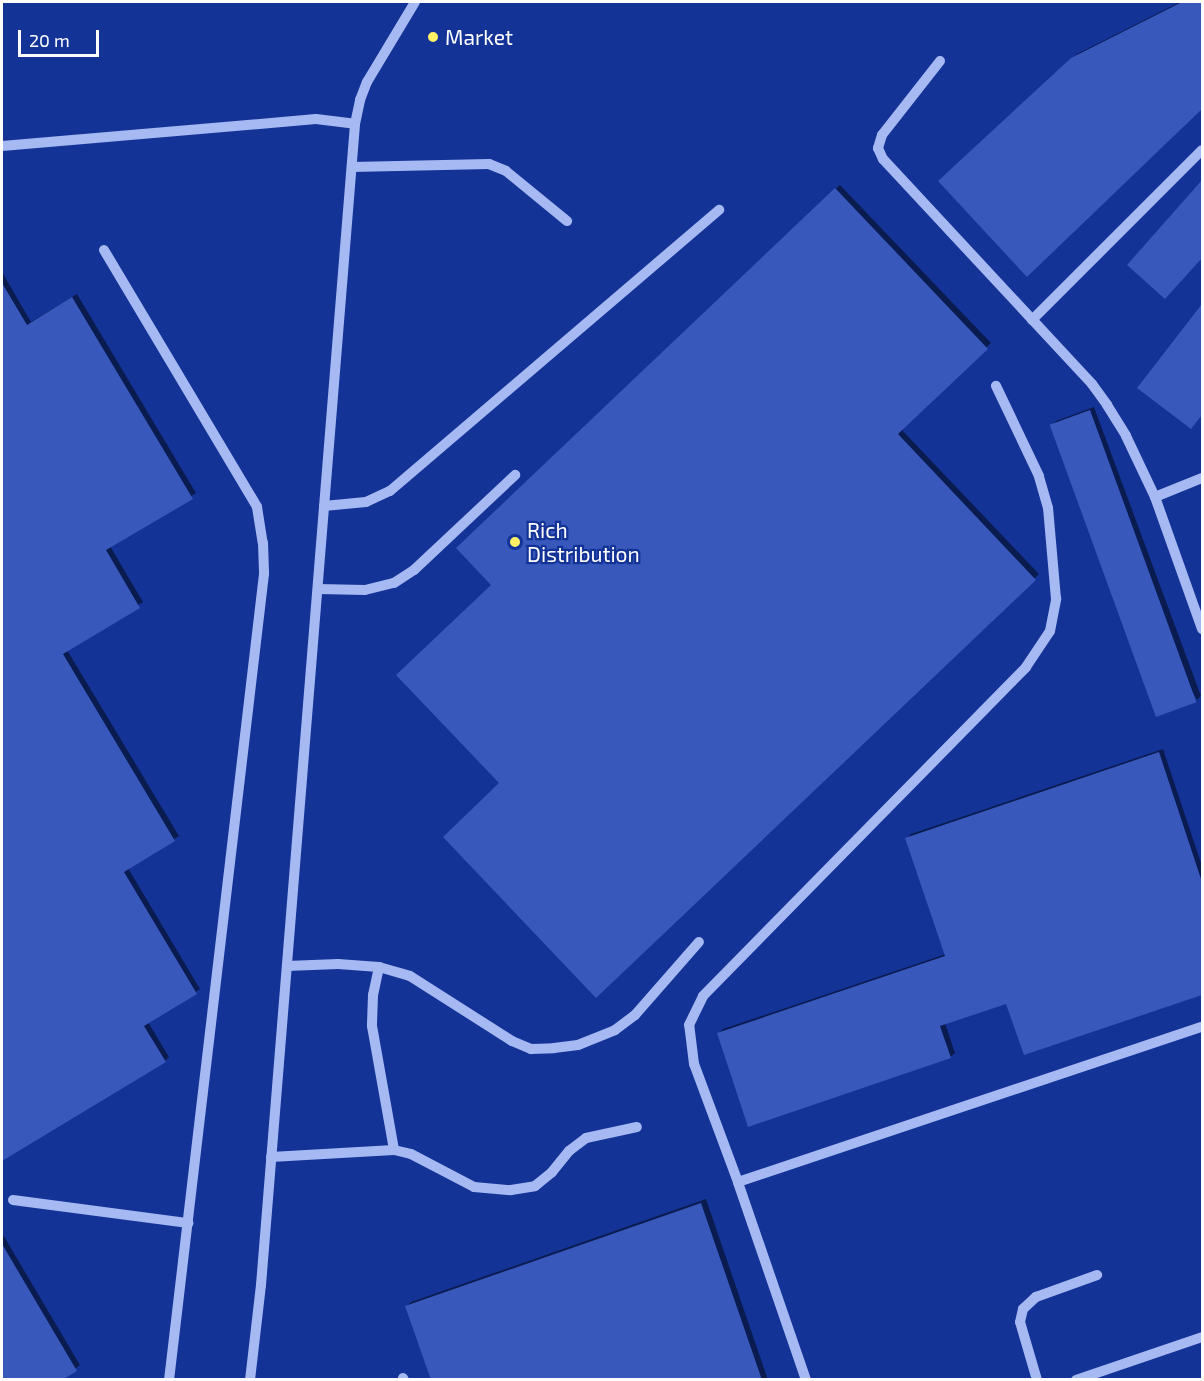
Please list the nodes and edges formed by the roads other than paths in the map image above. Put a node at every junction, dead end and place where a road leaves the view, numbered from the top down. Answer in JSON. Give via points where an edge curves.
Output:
{"nodes":[{"id":1,"x":416,"y":2,"type":"edge"},
{"id":2,"x":940,"y":61,"type":"dead end"},
{"id":3,"x":355,"y":124,"type":"junction"},
{"id":4,"x":2,"y":146,"type":"edge"},
{"id":5,"x":1203,"y":150,"type":"edge"},
{"id":6,"x":352,"y":166,"type":"junction"},
{"id":7,"x":719,"y":210,"type":"dead end"},
{"id":8,"x":567,"y":221,"type":"dead end"},
{"id":9,"x":104,"y":250,"type":"dead end"},
{"id":10,"x":1032,"y":320,"type":"junction"},
{"id":11,"x":996,"y":386,"type":"dead end"},
{"id":12,"x":515,"y":475,"type":"dead end"},
{"id":13,"x":1203,"y":478,"type":"edge"},
{"id":14,"x":1155,"y":497,"type":"junction"},
{"id":15,"x":324,"y":506,"type":"junction"},
{"id":16,"x":318,"y":589,"type":"junction"},
{"id":17,"x":1203,"y":628,"type":"edge"},
{"id":18,"x":699,"y":942,"type":"dead end"},
{"id":19,"x":287,"y":966,"type":"junction"},
{"id":20,"x":379,"y":967,"type":"junction"},
{"id":21,"x":1203,"y":1027,"type":"edge"},
{"id":22,"x":637,"y":1127,"type":"dead end"},
{"id":23,"x":394,"y":1150,"type":"junction"},
{"id":24,"x":271,"y":1157,"type":"junction"},
{"id":25,"x":738,"y":1182,"type":"junction"},
{"id":26,"x":13,"y":1200,"type":"dead end"},
{"id":27,"x":188,"y":1223,"type":"junction"},
{"id":28,"x":1097,"y":1275,"type":"dead end"},
{"id":29,"x":1203,"y":1337,"type":"edge"},
{"id":30,"x":169,"y":1380,"type":"edge"},
{"id":31,"x":250,"y":1380,"type":"edge"},
{"id":32,"x":806,"y":1380,"type":"edge"},
{"id":33,"x":1037,"y":1380,"type":"edge"},
{"id":34,"x":1076,"y":1380,"type":"edge"}],
"edges":[{"from":1,"to":3,"type":"street","via":[[367,82]]},
{"from":2,"to":10,"type":"street","via":[[882,135],[878,148],[883,159]]},
{"from":3,"to":4,"type":"street","via":[[316,119]]},
{"from":3,"to":6,"type":"street"},
{"from":5,"to":10,"type":"street"},
{"from":6,"to":8,"type":"street","via":[[489,164],[506,171]]},
{"from":6,"to":15,"type":"street"},
{"from":7,"to":15,"type":"street","via":[[390,491],[366,502]]},
{"from":9,"to":27,"type":"street","via":[[257,507],[263,543],[264,573]]},
{"from":10,"to":14,"type":"street","via":[[1107,405]]},
{"from":11,"to":25,"type":"street","via":[[1039,476],[1048,508],[1056,599],[1050,631],[1026,667],[703,996],[688,1025],[694,1064]]},
{"from":12,"to":16,"type":"street","via":[[414,570],[394,583],[365,590]]},
{"from":13,"to":14,"type":"street"},
{"from":14,"to":17,"type":"street"},
{"from":15,"to":16,"type":"street"},
{"from":16,"to":19,"type":"street"},
{"from":18,"to":20,"type":"street","via":[[635,1016],[615,1030],[578,1045],[554,1048],[531,1049],[512,1041],[410,976]]},
{"from":19,"to":20,"type":"street"},
{"from":19,"to":24,"type":"street"},
{"from":20,"to":23,"type":"street","via":[[372,1026]]},
{"from":21,"to":25,"type":"street"},
{"from":22,"to":23,"type":"street","via":[[586,1138],[535,1186],[511,1190],[474,1187],[411,1154]]},
{"from":23,"to":24,"type":"street"},
{"from":24,"to":31,"type":"street"},
{"from":25,"to":32,"type":"street"},
{"from":26,"to":27,"type":"street"},
{"from":27,"to":30,"type":"street"},
{"from":28,"to":33,"type":"street","via":[[1036,1297],[1023,1309],[1020,1322]]},
{"from":29,"to":34,"type":"street"}]}
